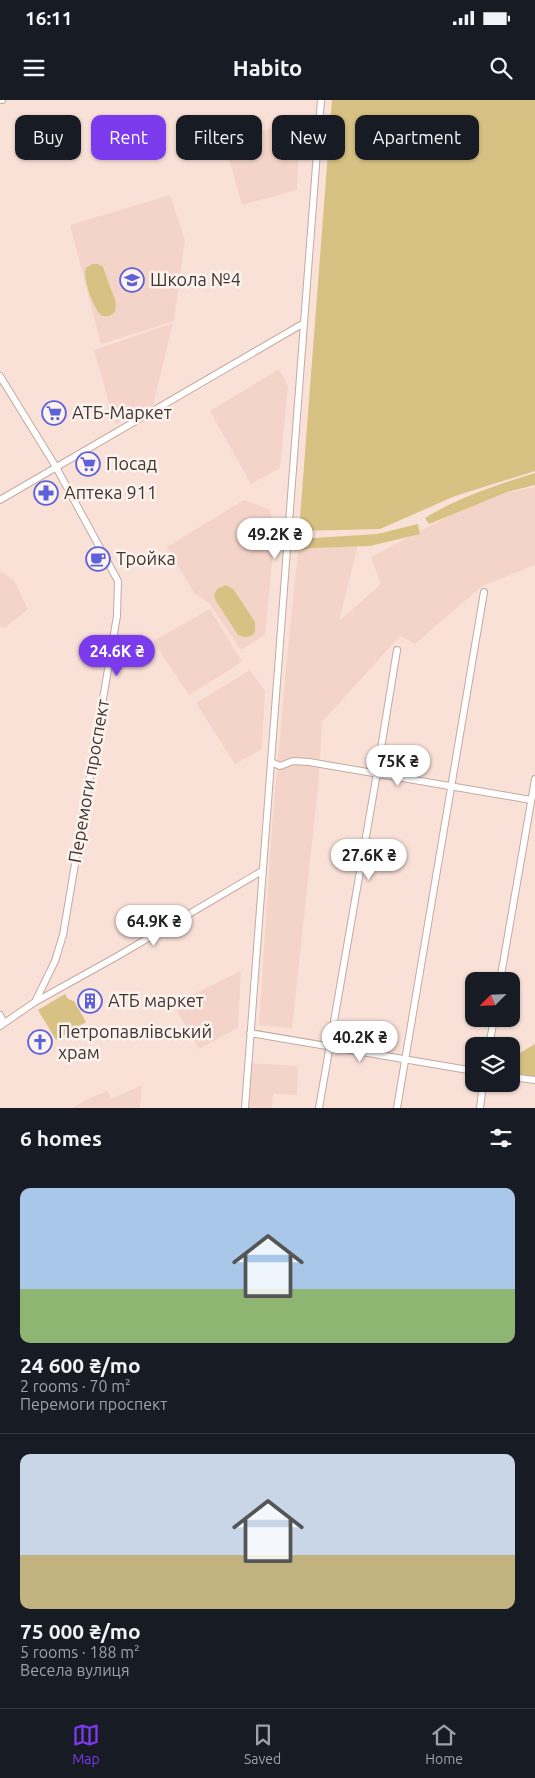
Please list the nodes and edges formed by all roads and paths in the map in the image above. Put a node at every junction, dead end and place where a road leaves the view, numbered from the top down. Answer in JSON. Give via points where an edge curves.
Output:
{"nodes":[{"id":1,"x":321,"y":100,"type":"edge"},
{"id":2,"x":304,"y":323,"type":"junction"},
{"id":3,"x":0,"y":376,"type":"edge"},
{"id":4,"x":56,"y":467,"type":"junction"},
{"id":5,"x":0,"y":500,"type":"edge"},
{"id":6,"x":484,"y":592,"type":"dead end"},
{"id":7,"x":397,"y":650,"type":"dead end"},
{"id":8,"x":271,"y":762,"type":"junction"},
{"id":9,"x":377,"y":773,"type":"junction"},
{"id":10,"x":535,"y":779,"type":"edge"},
{"id":11,"x":452,"y":785,"type":"junction"},
{"id":12,"x":532,"y":800,"type":"junction"},
{"id":13,"x":262,"y":871,"type":"junction"},
{"id":14,"x":502,"y":972,"type":"edge"},
{"id":15,"x":35,"y":1002,"type":"junction"},
{"id":16,"x":0,"y":1015,"type":"edge"},
{"id":17,"x":2,"y":1024,"type":"edge"},
{"id":18,"x":250,"y":1033,"type":"junction"},
{"id":19,"x":330,"y":1047,"type":"junction"},
{"id":20,"x":405,"y":1060,"type":"junction"},
{"id":21,"x":465,"y":1070,"type":"edge"},
{"id":22,"x":520,"y":1078,"type":"edge"},
{"id":23,"x":535,"y":1080,"type":"edge"},
{"id":24,"x":482,"y":1092,"type":"edge"},
{"id":25,"x":245,"y":1108,"type":"edge"},
{"id":26,"x":319,"y":1108,"type":"edge"},
{"id":27,"x":397,"y":1108,"type":"edge"},
{"id":28,"x":480,"y":1108,"type":"edge"}],
"edges":[{"from":1,"to":2,"type":"street"},
{"from":2,"to":4,"type":"street"},
{"from":2,"to":8,"type":"street"},
{"from":3,"to":4,"type":"street","name":"Перемоги проспект"},
{"from":4,"to":5,"type":"street"},
{"from":4,"to":15,"type":"street","name":"Перемоги проспект","via":[[118,581],[117,616],[62,935],[55,961]]},
{"from":6,"to":11,"type":"street"},
{"from":7,"to":9,"type":"street"},
{"from":8,"to":9,"type":"street","via":[[280,766],[293,761],[309,762]]},
{"from":8,"to":13,"type":"street"},
{"from":9,"to":11,"type":"street"},
{"from":9,"to":19,"type":"street"},
{"from":10,"to":12,"type":"street"},
{"from":11,"to":12,"type":"street"},
{"from":11,"to":20,"type":"street"},
{"from":12,"to":14,"type":"street"},
{"from":13,"to":15,"type":"street"},
{"from":13,"to":18,"type":"street"},
{"from":15,"to":17,"type":"street"},
{"from":16,"to":17,"type":"street"},
{"from":18,"to":19,"type":"street"},
{"from":18,"to":25,"type":"street"},
{"from":19,"to":20,"type":"street"},
{"from":19,"to":26,"type":"street"},
{"from":20,"to":21,"type":"street"},
{"from":20,"to":27,"type":"street"},
{"from":22,"to":23,"type":"street"},
{"from":24,"to":28,"type":"street"}]}
